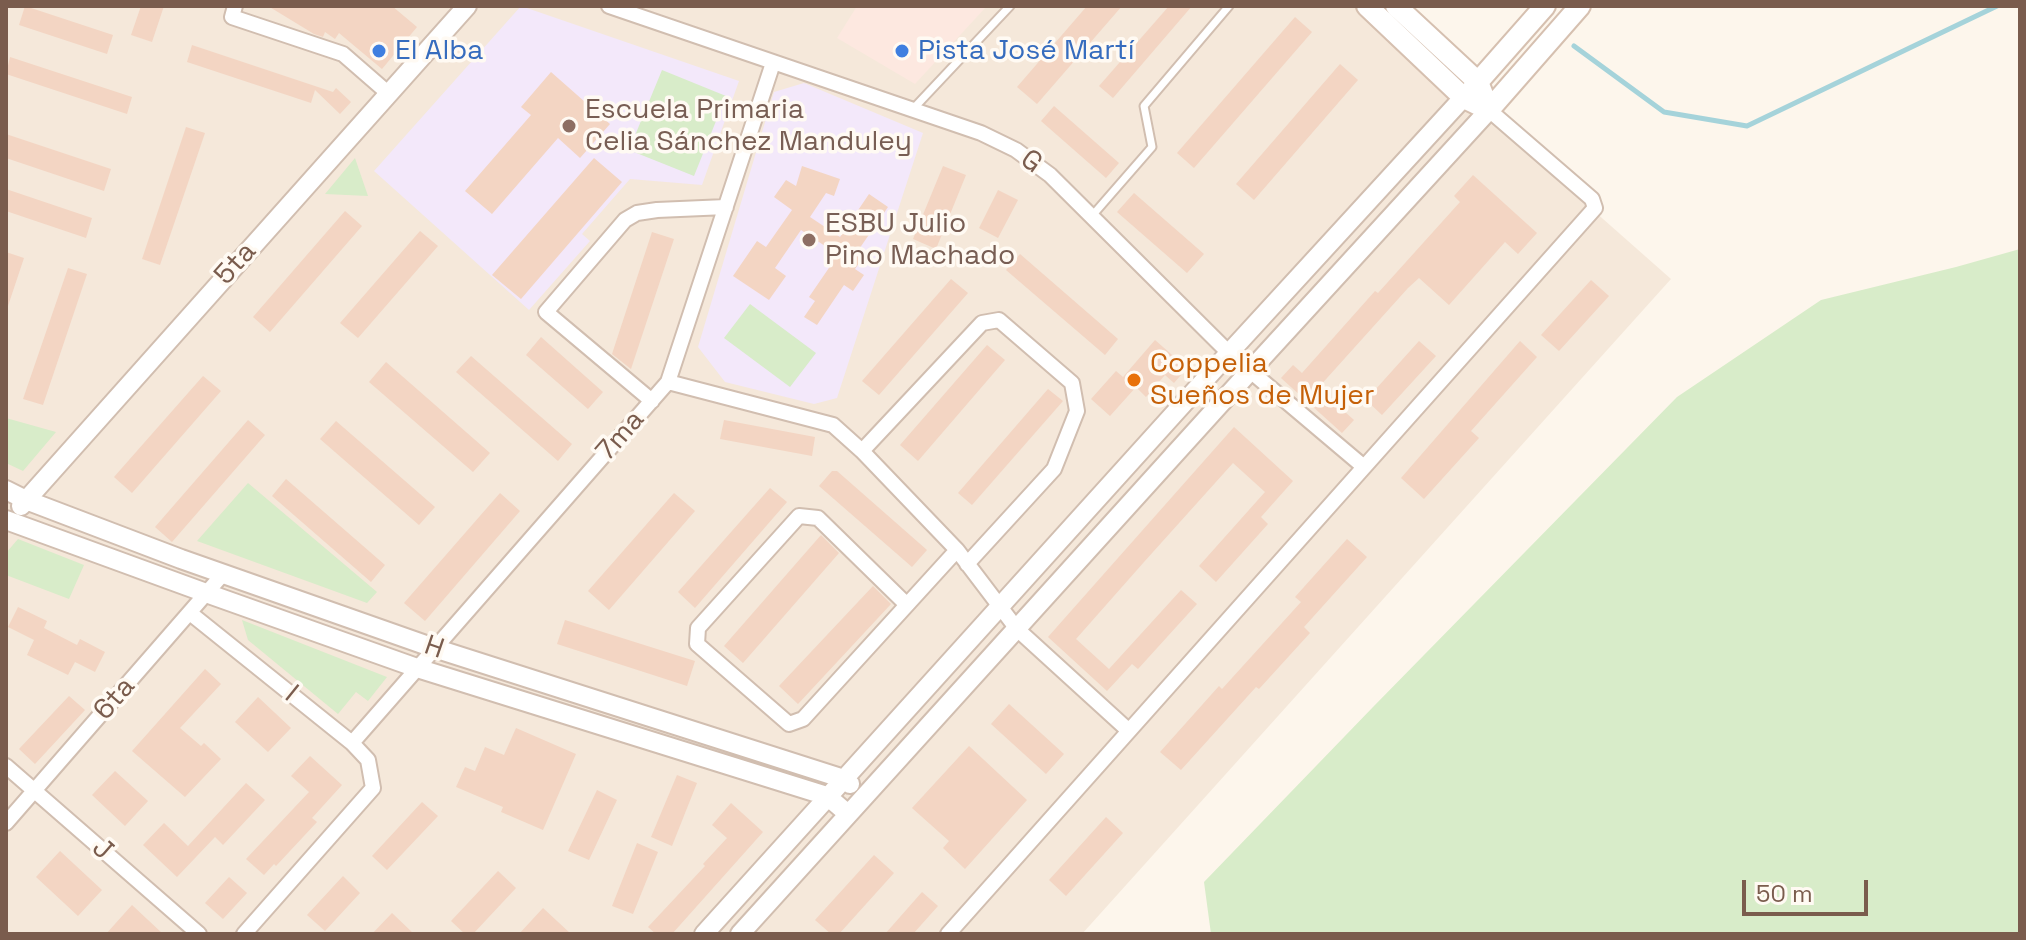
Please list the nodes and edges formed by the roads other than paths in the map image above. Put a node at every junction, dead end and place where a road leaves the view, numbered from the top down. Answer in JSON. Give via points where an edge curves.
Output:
{"nodes":[{"id":1,"x":235,"y":6,"type":"edge"},
{"id":2,"x":467,"y":6,"type":"edge"},
{"id":3,"x":609,"y":6,"type":"edge"},
{"id":4,"x":1010,"y":6,"type":"edge"},
{"id":5,"x":1229,"y":6,"type":"edge"},
{"id":6,"x":1367,"y":6,"type":"edge"},
{"id":7,"x":1396,"y":6,"type":"edge"},
{"id":8,"x":1545,"y":6,"type":"edge"},
{"id":9,"x":1574,"y":12,"type":"edge"},
{"id":10,"x":773,"y":63,"type":"junction"},
{"id":11,"x":1471,"y":90,"type":"junction"},
{"id":12,"x":389,"y":94,"type":"junction"},
{"id":13,"x":912,"y":110,"type":"junction"},
{"id":14,"x":1489,"y":110,"type":"junction"},
{"id":15,"x":726,"y":207,"type":"junction"},
{"id":16,"x":1091,"y":217,"type":"junction"},
{"id":17,"x":1229,"y":353,"type":"junction"},
{"id":18,"x":1250,"y":371,"type":"junction"},
{"id":19,"x":668,"y":382,"type":"junction"},
{"id":20,"x":652,"y":401,"type":"junction"},
{"id":21,"x":862,"y":451,"type":"junction"},
{"id":22,"x":1364,"y":467,"type":"junction"},
{"id":23,"x":6,"y":490,"type":"edge"},
{"id":24,"x":26,"y":500,"type":"junction"},
{"id":25,"x":7,"y":521,"type":"edge"},
{"id":26,"x":957,"y":550,"type":"junction"},
{"id":27,"x":967,"y":564,"type":"junction"},
{"id":28,"x":223,"y":574,"type":"junction"},
{"id":29,"x":206,"y":593,"type":"junction"},
{"id":30,"x":906,"y":604,"type":"junction"},
{"id":31,"x":999,"y":607,"type":"junction"},
{"id":32,"x":190,"y":613,"type":"junction"},
{"id":33,"x":1017,"y":629,"type":"junction"},
{"id":34,"x":434,"y":648,"type":"junction"},
{"id":35,"x":417,"y":668,"type":"junction"},
{"id":36,"x":1129,"y":731,"type":"junction"},
{"id":37,"x":352,"y":743,"type":"junction"},
{"id":38,"x":6,"y":766,"type":"edge"},
{"id":39,"x":844,"y":779,"type":"junction"},
{"id":40,"x":34,"y":791,"type":"junction"},
{"id":41,"x":827,"y":796,"type":"junction"},
{"id":42,"x":864,"y":797,"type":"junction"},
{"id":43,"x":848,"y":814,"type":"junction"},
{"id":44,"x":6,"y":823,"type":"edge"},
{"id":45,"x":199,"y":934,"type":"edge"},
{"id":46,"x":244,"y":934,"type":"edge"},
{"id":47,"x":704,"y":934,"type":"edge"},
{"id":48,"x":740,"y":934,"type":"edge"},
{"id":49,"x":948,"y":934,"type":"edge"}],
"edges":[{"from":1,"to":12,"type":"street","via":[[232,17],[343,54]]},
{"from":2,"to":12,"type":"street","name":"5ta"},
{"from":3,"to":10,"type":"street","name":"G"},
{"from":4,"to":13,"type":"lane"},
{"from":5,"to":16,"type":"lane","via":[[1144,106],[1152,147]]},
{"from":6,"to":11,"type":"main road"},
{"from":7,"to":11,"type":"main road"},
{"from":8,"to":11,"type":"main road"},
{"from":9,"to":14,"type":"main road"},
{"from":10,"to":13,"type":"street","name":"G"},
{"from":10,"to":15,"type":"street","name":"7ma"},
{"from":11,"to":14,"type":"main road"},
{"from":11,"to":17,"type":"street"},
{"from":12,"to":24,"type":"street","name":"5ta"},
{"from":13,"to":16,"type":"street","name":"G","via":[[1016,150],[1050,175]]},
{"from":14,"to":18,"type":"street"},
{"from":14,"to":22,"type":"street","via":[[1592,199],[1595,208]]},
{"from":15,"to":19,"type":"street","name":"7ma"},
{"from":15,"to":20,"type":"street","via":[[637,213],[625,220],[546,312]]},
{"from":16,"to":17,"type":"street","name":"G"},
{"from":17,"to":18,"type":"street","name":"G"},
{"from":17,"to":31,"type":"street"},
{"from":18,"to":22,"type":"street","name":"G"},
{"from":18,"to":33,"type":"street"},
{"from":19,"to":20,"type":"street","name":"7ma"},
{"from":19,"to":21,"type":"street","via":[[833,425]]},
{"from":20,"to":34,"type":"street","name":"7ma"},
{"from":21,"to":26,"type":"street"},
{"from":21,"to":27,"type":"street","via":[[982,323],[999,320],[1072,383],[1077,411],[1054,469]]},
{"from":22,"to":36,"type":"street"},
{"from":23,"to":24,"type":"street","name":"H"},
{"from":24,"to":25,"type":"street","name":"5ta"},
{"from":24,"to":28,"type":"street","name":"H"},
{"from":25,"to":29,"type":"street","name":"H"},
{"from":26,"to":27,"type":"street"},
{"from":26,"to":30,"type":"street"},
{"from":27,"to":31,"type":"street"},
{"from":28,"to":29,"type":"street","name":"6ta"},
{"from":28,"to":34,"type":"street","name":"H"},
{"from":29,"to":32,"type":"street","name":"6ta"},
{"from":29,"to":35,"type":"street","name":"H"},
{"from":30,"to":30,"type":"street","via":[[818,518],[799,516],[698,628],[697,644],[789,724],[803,719]]},
{"from":31,"to":33,"type":"street"},
{"from":31,"to":39,"type":"street"},
{"from":32,"to":37,"type":"street","name":"I"},
{"from":32,"to":40,"type":"street","name":"6ta"},
{"from":33,"to":36,"type":"street"},
{"from":33,"to":42,"type":"street"},
{"from":34,"to":35,"type":"street","name":"7ma"},
{"from":34,"to":39,"type":"street","name":"H"},
{"from":35,"to":37,"type":"street","name":"7ma"},
{"from":35,"to":41,"type":"street","name":"H"},
{"from":36,"to":49,"type":"street"},
{"from":37,"to":46,"type":"street","name":"I","via":[[368,760],[373,788]]},
{"from":38,"to":40,"type":"street","name":"J"},
{"from":39,"to":41,"type":"street"},
{"from":39,"to":42,"type":"street","name":"H"},
{"from":40,"to":44,"type":"street","name":"6ta"},
{"from":40,"to":45,"type":"street","name":"J"},
{"from":41,"to":43,"type":"street","name":"H"},
{"from":41,"to":47,"type":"street"},
{"from":42,"to":43,"type":"street"},
{"from":43,"to":48,"type":"street"}]}
